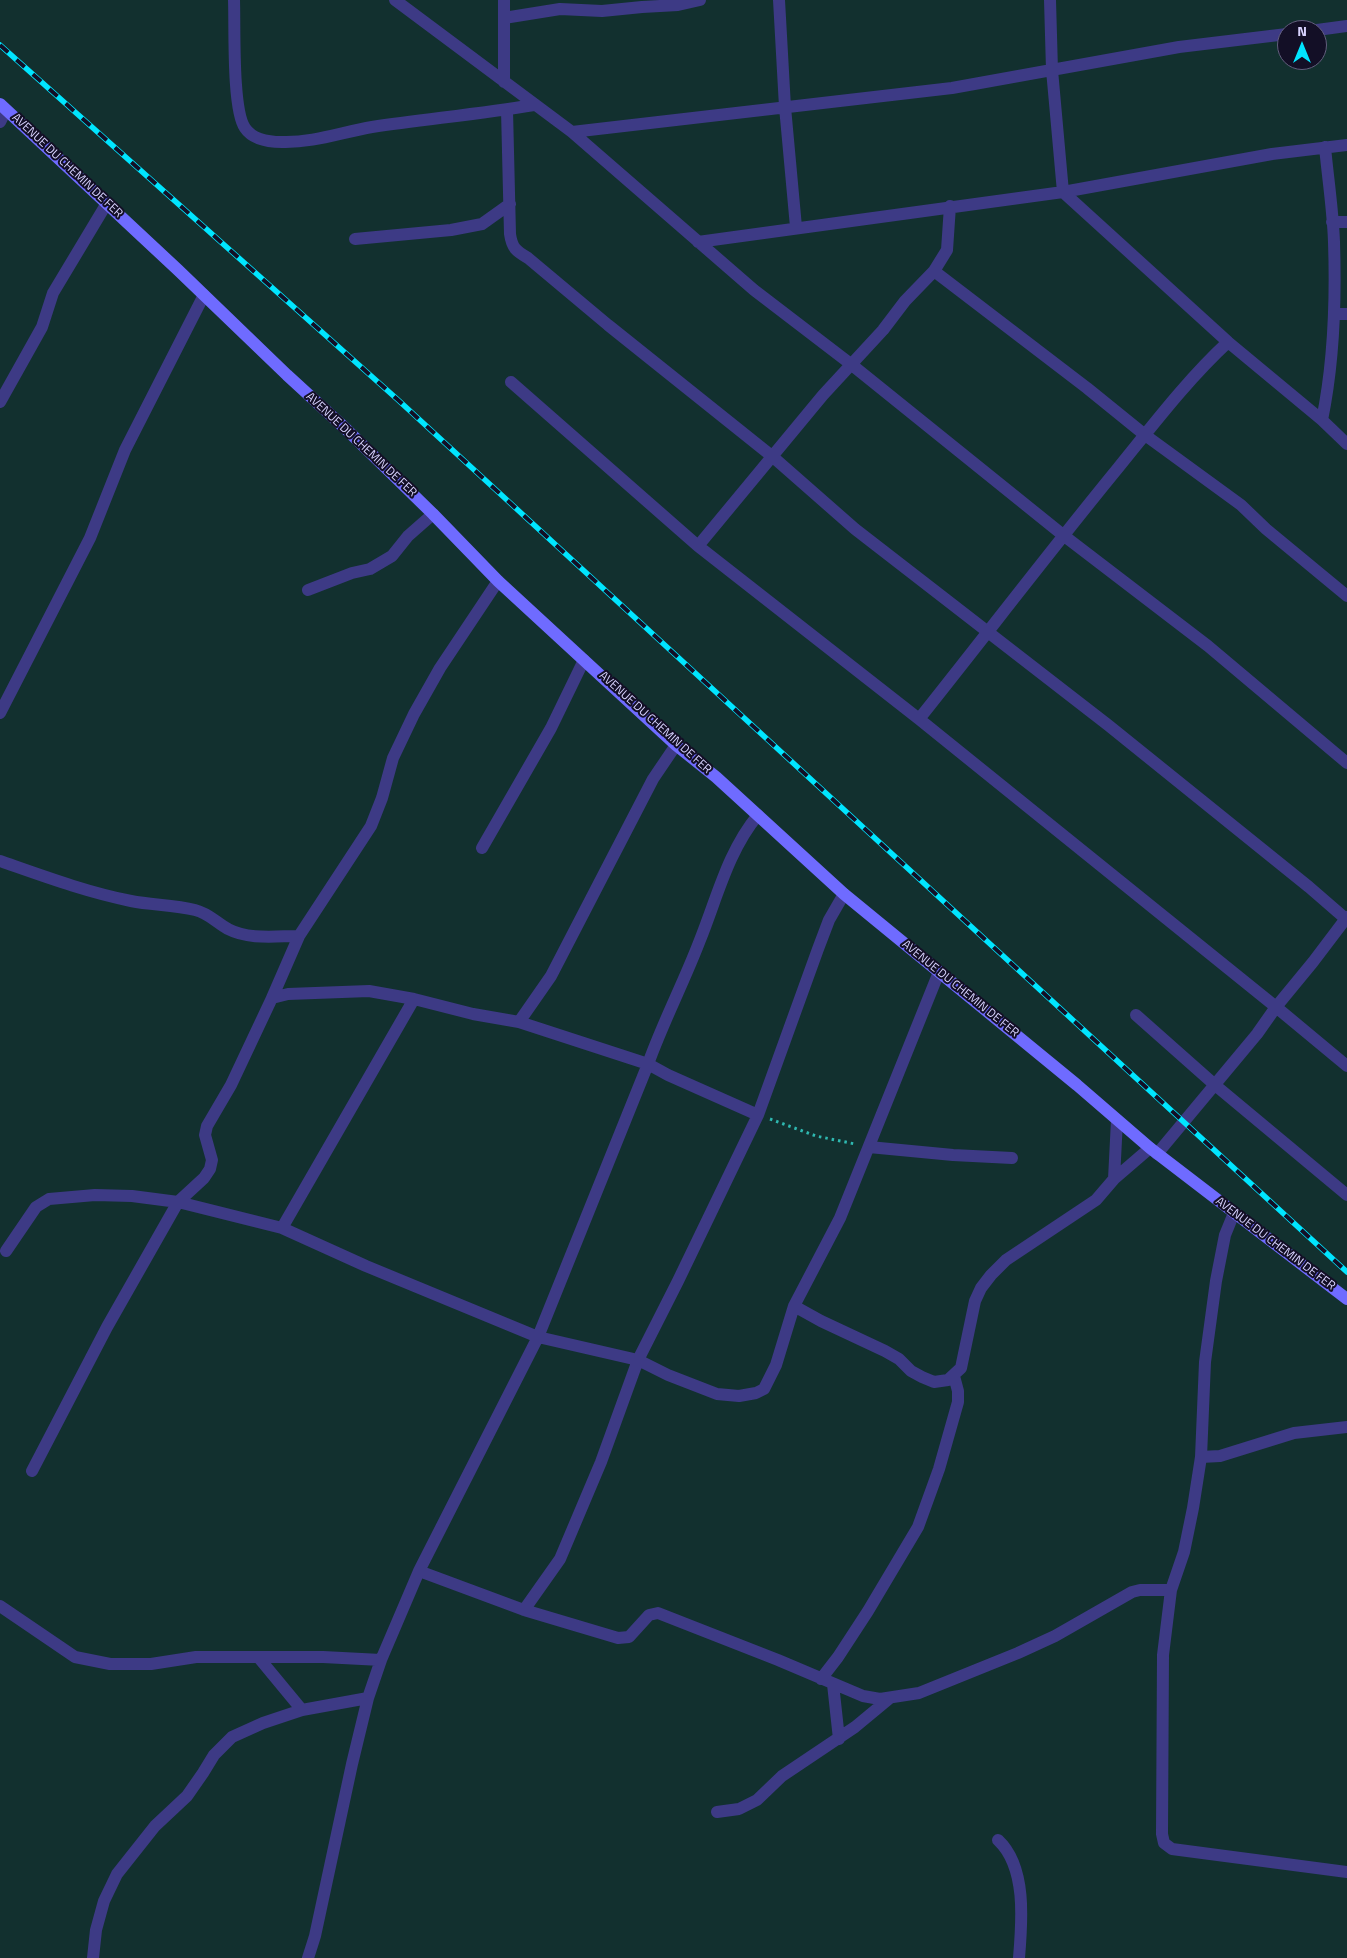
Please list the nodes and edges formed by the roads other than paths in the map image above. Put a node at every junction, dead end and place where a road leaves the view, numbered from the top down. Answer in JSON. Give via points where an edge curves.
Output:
{"nodes":[{"id":1,"x":234,"y":0,"type":"edge"},
{"id":2,"x":395,"y":0,"type":"edge"},
{"id":3,"x":504,"y":0,"type":"edge"},
{"id":4,"x":700,"y":0,"type":"edge"},
{"id":5,"x":779,"y":0,"type":"edge"},
{"id":6,"x":1050,"y":0,"type":"edge"},
{"id":7,"x":504,"y":18,"type":"junction"},
{"id":8,"x":1347,"y":26,"type":"edge"},
{"id":9,"x":1327,"y":29,"type":"edge"},
{"id":10,"x":1277,"y":35,"type":"edge"},
{"id":11,"x":1052,"y":70,"type":"junction"},
{"id":12,"x":504,"y":82,"type":"junction"},
{"id":13,"x":534,"y":105,"type":"junction"},
{"id":14,"x":3,"y":107,"type":"edge"},
{"id":15,"x":785,"y":107,"type":"junction"},
{"id":16,"x":507,"y":110,"type":"junction"},
{"id":17,"x":0,"y":122,"type":"edge"},
{"id":18,"x":572,"y":132,"type":"junction"},
{"id":19,"x":1347,"y":145,"type":"edge"},
{"id":20,"x":1325,"y":147,"type":"junction"},
{"id":21,"x":1063,"y":192,"type":"junction"},
{"id":22,"x":107,"y":203,"type":"junction"},
{"id":23,"x":510,"y":204,"type":"junction"},
{"id":24,"x":950,"y":206,"type":"junction"},
{"id":25,"x":1332,"y":222,"type":"junction"},
{"id":26,"x":1347,"y":222,"type":"edge"},
{"id":27,"x":796,"y":227,"type":"junction"},
{"id":28,"x":355,"y":239,"type":"dead end"},
{"id":29,"x":698,"y":242,"type":"junction"},
{"id":30,"x":934,"y":271,"type":"junction"},
{"id":31,"x":204,"y":295,"type":"junction"},
{"id":32,"x":1341,"y":314,"type":"edge"},
{"id":33,"x":1228,"y":342,"type":"junction"},
{"id":34,"x":852,"y":365,"type":"junction"},
{"id":35,"x":511,"y":382,"type":"dead end"},
{"id":36,"x":0,"y":402,"type":"edge"},
{"id":37,"x":1322,"y":420,"type":"junction"},
{"id":38,"x":1145,"y":435,"type":"junction"},
{"id":39,"x":1347,"y":444,"type":"edge"},
{"id":40,"x":773,"y":457,"type":"junction"},
{"id":41,"x":433,"y":514,"type":"junction"},
{"id":42,"x":1063,"y":535,"type":"junction"},
{"id":43,"x":698,"y":546,"type":"junction"},
{"id":44,"x":498,"y":581,"type":"junction"},
{"id":45,"x":308,"y":590,"type":"dead end"},
{"id":46,"x":1347,"y":596,"type":"edge"},
{"id":47,"x":988,"y":632,"type":"junction"},
{"id":48,"x":584,"y":660,"type":"junction"},
{"id":49,"x":0,"y":713,"type":"edge"},
{"id":50,"x":919,"y":718,"type":"junction"},
{"id":51,"x":676,"y":744,"type":"junction"},
{"id":52,"x":1347,"y":763,"type":"edge"},
{"id":53,"x":758,"y":815,"type":"junction"},
{"id":54,"x":482,"y":848,"type":"dead end"},
{"id":55,"x":0,"y":861,"type":"edge"},
{"id":56,"x":844,"y":894,"type":"junction"},
{"id":57,"x":1347,"y":919,"type":"edge"},
{"id":58,"x":299,"y":936,"type":"junction"},
{"id":59,"x":939,"y":972,"type":"junction"},
{"id":60,"x":272,"y":998,"type":"junction"},
{"id":61,"x":414,"y":999,"type":"junction"},
{"id":62,"x":1276,"y":1006,"type":"junction"},
{"id":63,"x":1136,"y":1015,"type":"dead end"},
{"id":64,"x":519,"y":1022,"type":"junction"},
{"id":65,"x":648,"y":1064,"type":"junction"},
{"id":66,"x":1347,"y":1066,"type":"edge"},
{"id":67,"x":1215,"y":1085,"type":"junction"},
{"id":68,"x":758,"y":1115,"type":"junction"},
{"id":69,"x":1117,"y":1120,"type":"junction"},
{"id":70,"x":869,"y":1147,"type":"junction"},
{"id":71,"x":1154,"y":1151,"type":"junction"},
{"id":72,"x":1012,"y":1158,"type":"dead end"},
{"id":73,"x":1114,"y":1179,"type":"junction"},
{"id":74,"x":1347,"y":1195,"type":"edge"},
{"id":75,"x":178,"y":1202,"type":"junction"},
{"id":76,"x":1234,"y":1213,"type":"junction"},
{"id":77,"x":282,"y":1228,"type":"junction"},
{"id":78,"x":6,"y":1251,"type":"dead end"},
{"id":79,"x":1347,"y":1299,"type":"edge"},
{"id":80,"x":794,"y":1306,"type":"junction"},
{"id":81,"x":538,"y":1337,"type":"junction"},
{"id":82,"x":638,"y":1360,"type":"junction"},
{"id":83,"x":954,"y":1376,"type":"junction"},
{"id":84,"x":1347,"y":1427,"type":"edge"},
{"id":85,"x":1201,"y":1457,"type":"junction"},
{"id":86,"x":32,"y":1471,"type":"dead end"},
{"id":87,"x":418,"y":1571,"type":"junction"},
{"id":88,"x":1171,"y":1590,"type":"junction"},
{"id":89,"x":0,"y":1606,"type":"edge"},
{"id":90,"x":524,"y":1610,"type":"junction"},
{"id":91,"x":259,"y":1658,"type":"junction"},
{"id":92,"x":381,"y":1660,"type":"junction"},
{"id":93,"x":827,"y":1681,"type":"junction"},
{"id":94,"x":368,"y":1698,"type":"junction"},
{"id":95,"x":890,"y":1698,"type":"junction"},
{"id":96,"x":302,"y":1710,"type":"junction"},
{"id":97,"x":839,"y":1739,"type":"junction"},
{"id":98,"x":717,"y":1812,"type":"dead end"},
{"id":99,"x":998,"y":1840,"type":"dead end"},
{"id":100,"x":1347,"y":1872,"type":"edge"},
{"id":101,"x":93,"y":1958,"type":"edge"},
{"id":102,"x":308,"y":1958,"type":"edge"},
{"id":103,"x":1019,"y":1958,"type":"edge"}],
"edges":[{"from":1,"to":16,"type":"street","via":[[237,91],[243,126],[251,136],[282,142],[306,141],[371,128]]},
{"from":2,"to":12,"type":"street"},
{"from":3,"to":7,"type":"street"},
{"from":4,"to":7,"type":"street","via":[[678,6],[602,11],[560,8]]},
{"from":5,"to":15,"type":"street"},
{"from":6,"to":11,"type":"street"},
{"from":7,"to":12,"type":"street"},
{"from":8,"to":9,"type":"street"},
{"from":10,"to":11,"type":"street","via":[[1179,47]]},
{"from":11,"to":15,"type":"street","via":[[952,88]]},
{"from":11,"to":21,"type":"street"},
{"from":12,"to":13,"type":"street"},
{"from":13,"to":16,"type":"street"},
{"from":13,"to":18,"type":"street"},
{"from":14,"to":17,"type":"street"},
{"from":14,"to":22,"type":"street","name":"AVENUE DU CHEMIN DE FER"},
{"from":15,"to":18,"type":"street"},
{"from":15,"to":27,"type":"street"},
{"from":16,"to":23,"type":"street"},
{"from":18,"to":29,"type":"street"},
{"from":19,"to":20,"type":"street"},
{"from":20,"to":21,"type":"street"},
{"from":20,"to":25,"type":"street"},
{"from":21,"to":24,"type":"street"},
{"from":21,"to":33,"type":"street"},
{"from":22,"to":31,"type":"street","name":"AVENUE DU CHEMIN DE FER"},
{"from":22,"to":36,"type":"street","via":[[53,294],[42,327]]},
{"from":23,"to":28,"type":"street","via":[[482,224]]},
{"from":23,"to":40,"type":"street","via":[[512,244],[516,251]]},
{"from":24,"to":27,"type":"street"},
{"from":24,"to":30,"type":"street","via":[[947,250]]},
{"from":25,"to":26,"type":"street"},
{"from":25,"to":32,"type":"street"},
{"from":27,"to":29,"type":"street"},
{"from":29,"to":34,"type":"street","via":[[754,290]]},
{"from":30,"to":34,"type":"street"},
{"from":30,"to":38,"type":"street"},
{"from":31,"to":41,"type":"street","name":"AVENUE DU CHEMIN DE FER"},
{"from":31,"to":49,"type":"street","via":[[125,450],[90,538]]},
{"from":32,"to":37,"type":"street"},
{"from":33,"to":37,"type":"street"},
{"from":33,"to":38,"type":"street","via":[[1205,364]]},
{"from":34,"to":40,"type":"street"},
{"from":34,"to":42,"type":"street"},
{"from":35,"to":43,"type":"street"},
{"from":37,"to":39,"type":"street"},
{"from":38,"to":42,"type":"street"},
{"from":38,"to":46,"type":"street","via":[[1241,505]]},
{"from":40,"to":43,"type":"street"},
{"from":40,"to":47,"type":"street","via":[[855,529]]},
{"from":41,"to":44,"type":"street","name":"AVENUE DU CHEMIN DE FER"},
{"from":41,"to":45,"type":"street","via":[[408,536],[392,556],[370,569],[352,572]]},
{"from":42,"to":47,"type":"street"},
{"from":42,"to":52,"type":"street","via":[[1208,646]]},
{"from":43,"to":50,"type":"street"},
{"from":44,"to":48,"type":"street","name":"AVENUE DU CHEMIN DE FER"},
{"from":44,"to":58,"type":"street","via":[[440,668],[414,714],[393,758],[370,826]]},
{"from":47,"to":50,"type":"street"},
{"from":47,"to":57,"type":"street"},
{"from":48,"to":51,"type":"street","name":"AVENUE DU CHEMIN DE FER"},
{"from":48,"to":54,"type":"street","via":[[551,728]]},
{"from":50,"to":62,"type":"street"},
{"from":51,"to":53,"type":"street","name":"AVENUE DU CHEMIN DE FER"},
{"from":51,"to":64,"type":"street","via":[[653,779],[550,976]]},
{"from":53,"to":56,"type":"street","name":"AVENUE DU CHEMIN DE FER"},
{"from":53,"to":65,"type":"street","via":[[732,855]]},
{"from":55,"to":58,"type":"street","via":[[62,884],[131,901],[198,911],[240,934]]},
{"from":56,"to":59,"type":"street","name":"AVENUE DU CHEMIN DE FER"},
{"from":56,"to":68,"type":"street","via":[[829,920]]},
{"from":57,"to":62,"type":"street"},
{"from":58,"to":60,"type":"street"},
{"from":59,"to":69,"type":"street","name":"AVENUE DU CHEMIN DE FER"},
{"from":59,"to":70,"type":"street"},
{"from":60,"to":61,"type":"street","via":[[351,990]]},
{"from":60,"to":75,"type":"street","via":[[231,1085],[207,1126],[205,1135],[212,1160],[210,1169]]},
{"from":61,"to":64,"type":"street"},
{"from":61,"to":77,"type":"street"},
{"from":62,"to":66,"type":"street"},
{"from":62,"to":67,"type":"street","via":[[1258,1034]]},
{"from":63,"to":67,"type":"street"},
{"from":64,"to":65,"type":"street"},
{"from":65,"to":68,"type":"street"},
{"from":65,"to":81,"type":"street"},
{"from":67,"to":71,"type":"street"},
{"from":67,"to":74,"type":"street"},
{"from":68,"to":82,"type":"street"},
{"from":69,"to":71,"type":"street","name":"AVENUE DU CHEMIN DE FER"},
{"from":69,"to":73,"type":"street"},
{"from":70,"to":72,"type":"street"},
{"from":70,"to":80,"type":"street","via":[[840,1218]]},
{"from":71,"to":73,"type":"street"},
{"from":71,"to":76,"type":"street","name":"AVENUE DU CHEMIN DE FER"},
{"from":73,"to":83,"type":"street","via":[[1096,1200],[1006,1260],[991,1275],[975,1301],[961,1368]]},
{"from":75,"to":77,"type":"street"},
{"from":75,"to":78,"type":"street","via":[[95,1195],[49,1199],[36,1207]]},
{"from":75,"to":86,"type":"street","via":[[107,1327]]},
{"from":76,"to":79,"type":"street","name":"AVENUE DU CHEMIN DE FER"},
{"from":76,"to":85,"type":"street","via":[[1218,1271],[1205,1362]]},
{"from":77,"to":81,"type":"street"},
{"from":80,"to":82,"type":"street","via":[[776,1365],[764,1389],[756,1393],[740,1396],[717,1394]]},
{"from":80,"to":83,"type":"street","via":[[885,1351],[911,1371],[934,1382]]},
{"from":81,"to":82,"type":"street"},
{"from":81,"to":87,"type":"street"},
{"from":82,"to":90,"type":"street","via":[[601,1462],[560,1559]]},
{"from":83,"to":93,"type":"street","via":[[958,1402],[918,1527],[838,1657]]},
{"from":84,"to":85,"type":"street","via":[[1294,1433],[1220,1456]]},
{"from":85,"to":88,"type":"street","via":[[1194,1508]]},
{"from":87,"to":90,"type":"street"},
{"from":87,"to":92,"type":"street"},
{"from":88,"to":95,"type":"street","via":[[1132,1592],[1018,1653],[919,1693]]},
{"from":88,"to":100,"type":"street","via":[[1163,1655],[1164,1843],[1172,1848]]},
{"from":89,"to":91,"type":"street","via":[[76,1657],[110,1664],[151,1664],[196,1657]]},
{"from":90,"to":93,"type":"street","via":[[618,1638],[629,1637],[649,1615],[658,1612]]},
{"from":91,"to":92,"type":"street"},
{"from":91,"to":96,"type":"street"},
{"from":92,"to":94,"type":"street"},
{"from":93,"to":95,"type":"street","via":[[863,1696]]},
{"from":93,"to":97,"type":"street"},
{"from":94,"to":96,"type":"street"},
{"from":94,"to":102,"type":"street"},
{"from":95,"to":97,"type":"street"},
{"from":96,"to":101,"type":"street","via":[[232,1737],[214,1755],[187,1796],[155,1826],[117,1874],[104,1901]]},
{"from":97,"to":98,"type":"street","via":[[782,1776],[757,1800],[740,1809]]},
{"from":99,"to":103,"type":"street","via":[[1008,1849],[1018,1878],[1022,1915]]}]}
